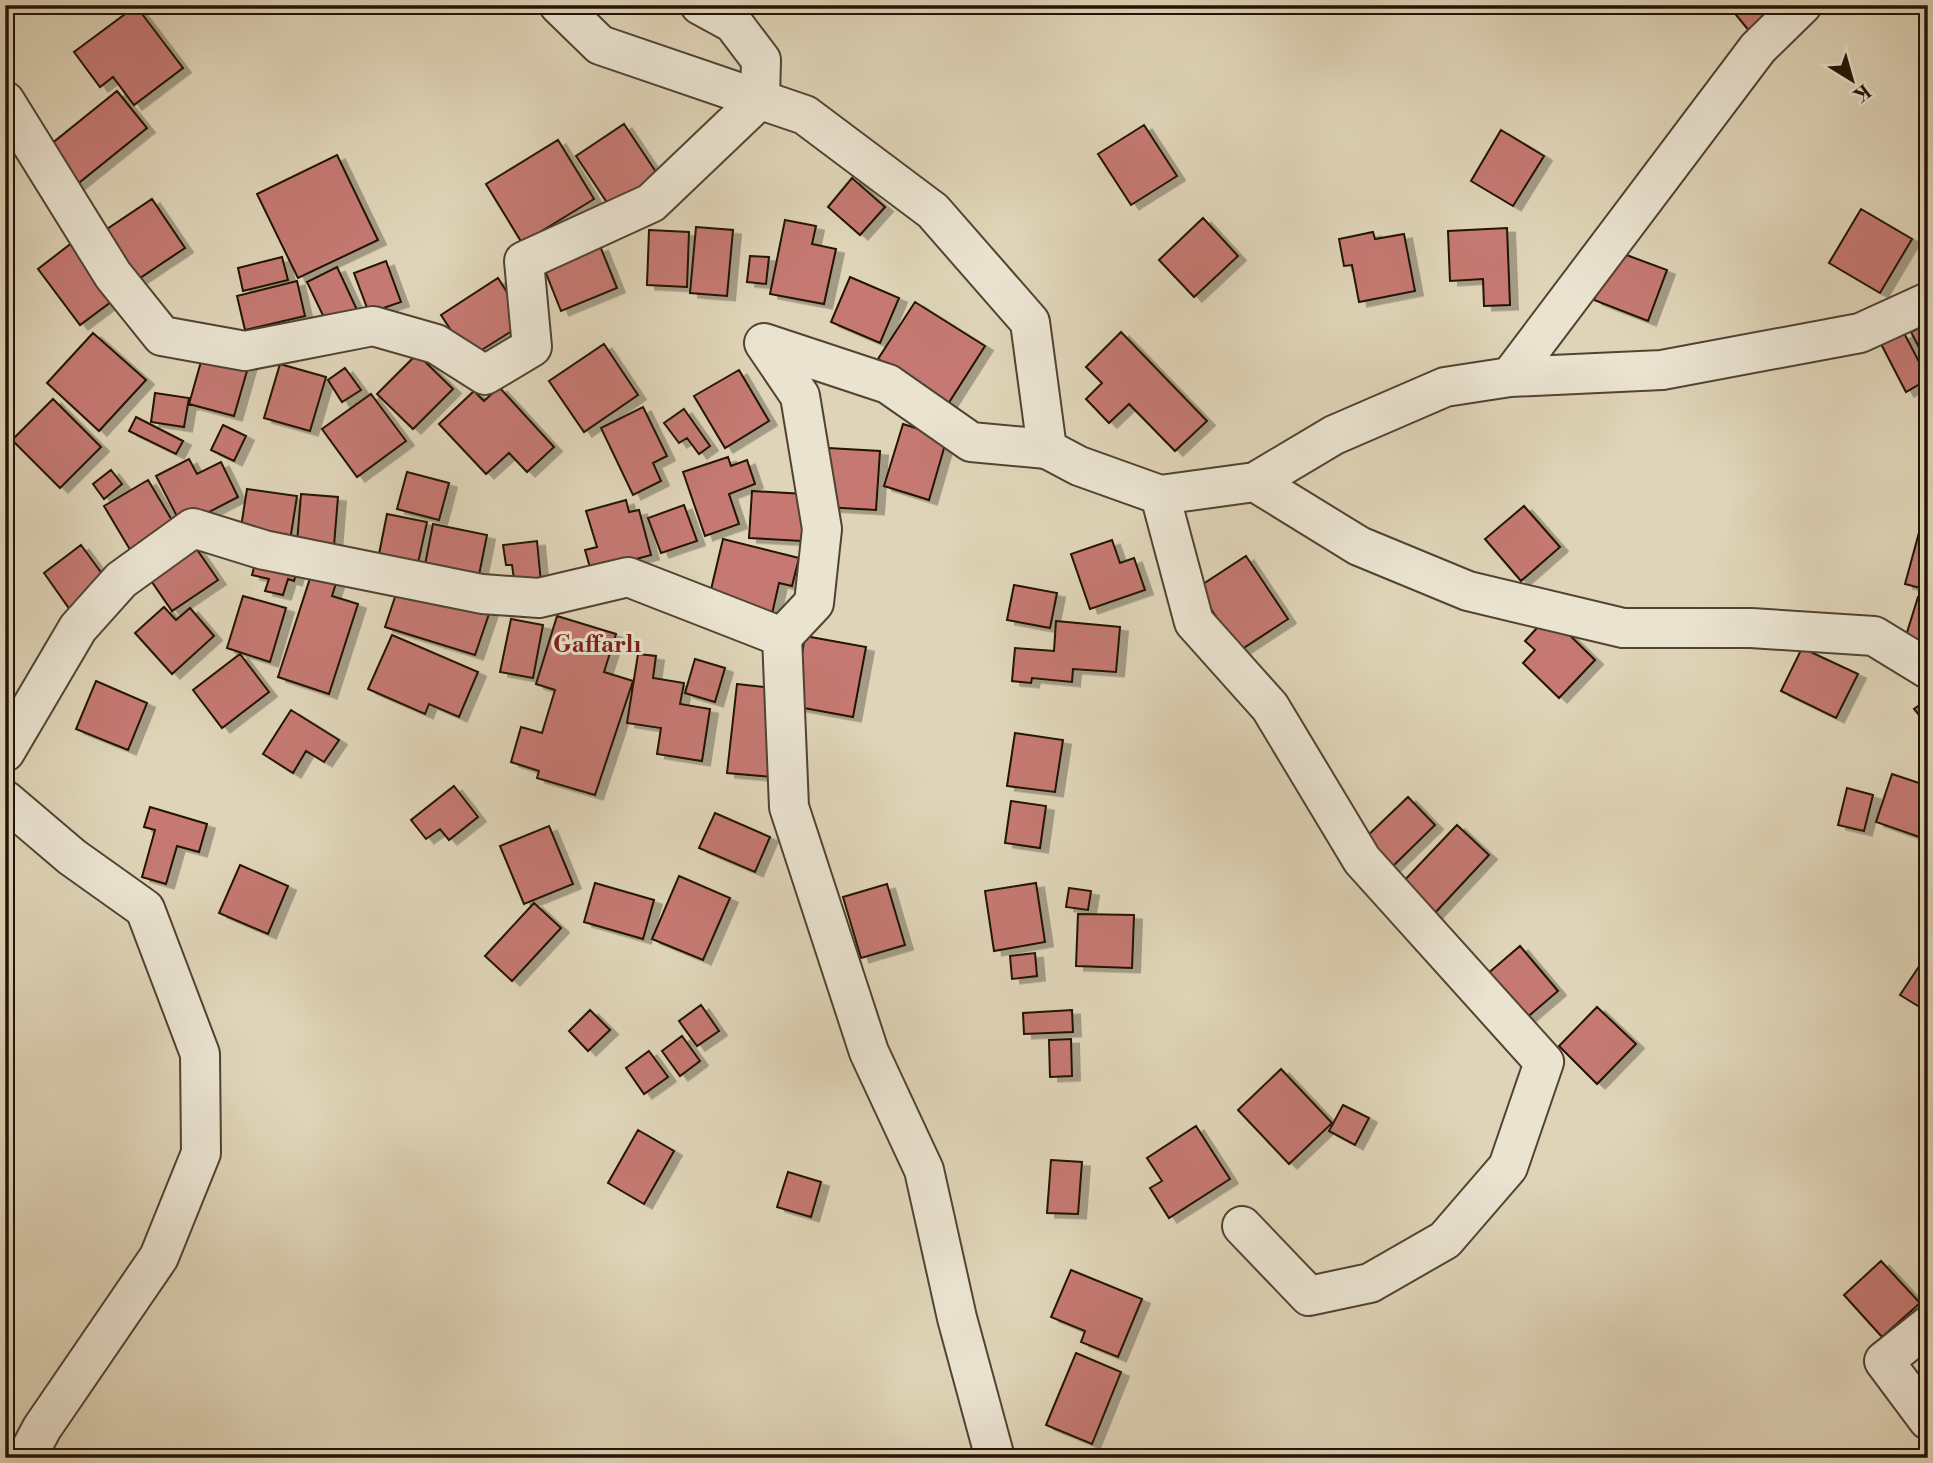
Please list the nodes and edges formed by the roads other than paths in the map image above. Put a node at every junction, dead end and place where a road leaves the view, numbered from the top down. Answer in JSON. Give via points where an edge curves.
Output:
{"nodes":[{"id":1,"x":559,"y":5,"type":"edge"},
{"id":2,"x":700,"y":5,"type":"edge"},
{"id":3,"x":1802,"y":5,"type":"edge"},
{"id":4,"x":760,"y":99,"type":"junction"},
{"id":5,"x":5,"y":101,"type":"edge"},
{"id":6,"x":1928,"y":302,"type":"edge"},
{"id":7,"x":1510,"y":377,"type":"junction"},
{"id":8,"x":1047,"y":449,"type":"junction"},
{"id":9,"x":1255,"y":482,"type":"junction"},
{"id":10,"x":1160,"y":495,"type":"junction"},
{"id":11,"x":782,"y":638,"type":"junction"},
{"id":12,"x":1928,"y":669,"type":"edge"},
{"id":13,"x":5,"y":752,"type":"edge"},
{"id":14,"x":5,"y":800,"type":"edge"},
{"id":15,"x":1242,"y":1226,"type":"dead end"},
{"id":16,"x":1928,"y":1326,"type":"edge"},
{"id":17,"x":1928,"y":1420,"type":"edge"},
{"id":18,"x":26,"y":1458,"type":"edge"},
{"id":19,"x":995,"y":1458,"type":"edge"}],
"edges":[{"from":1,"to":4,"type":"street","via":[[600,45]]},
{"from":2,"to":4,"type":"street","via":[[733,23],[761,60]]},
{"from":3,"to":7,"type":"street","via":[[1758,48]]},
{"from":4,"to":5,"type":"street","via":[[651,202],[524,261],[532,347],[485,375],[436,344],[373,326],[245,351],[162,336],[113,275]]},
{"from":4,"to":8,"type":"street","via":[[805,115],[933,211],[1031,323]]},
{"from":6,"to":7,"type":"street","via":[[1860,333],[1662,370]]},
{"from":7,"to":9,"type":"street","via":[[1445,387],[1334,435]]},
{"from":8,"to":10,"type":"street","via":[[1079,466]]},
{"from":8,"to":11,"type":"street","via":[[971,442],[888,384],[764,343],[800,396],[822,528],[814,603]]},
{"from":9,"to":10,"type":"street"},
{"from":9,"to":12,"type":"street","via":[[1359,546],[1468,592],[1623,628],[1751,628],[1874,636]]},
{"from":10,"to":15,"type":"street","via":[[1194,622],[1270,707],[1362,860],[1544,1062],[1508,1167],[1446,1240],[1370,1283],[1309,1296]]},
{"from":11,"to":13,"type":"street","via":[[628,577],[539,598],[482,594],[264,550],[193,528],[121,580],[78,628]]},
{"from":11,"to":19,"type":"street","via":[[789,807],[869,1052],[924,1170]]},
{"from":14,"to":18,"type":"street","via":[[72,857],[145,909],[200,1054],[201,1153],[159,1257]]},
{"from":16,"to":17,"type":"street","via":[[1884,1361]]}]}
